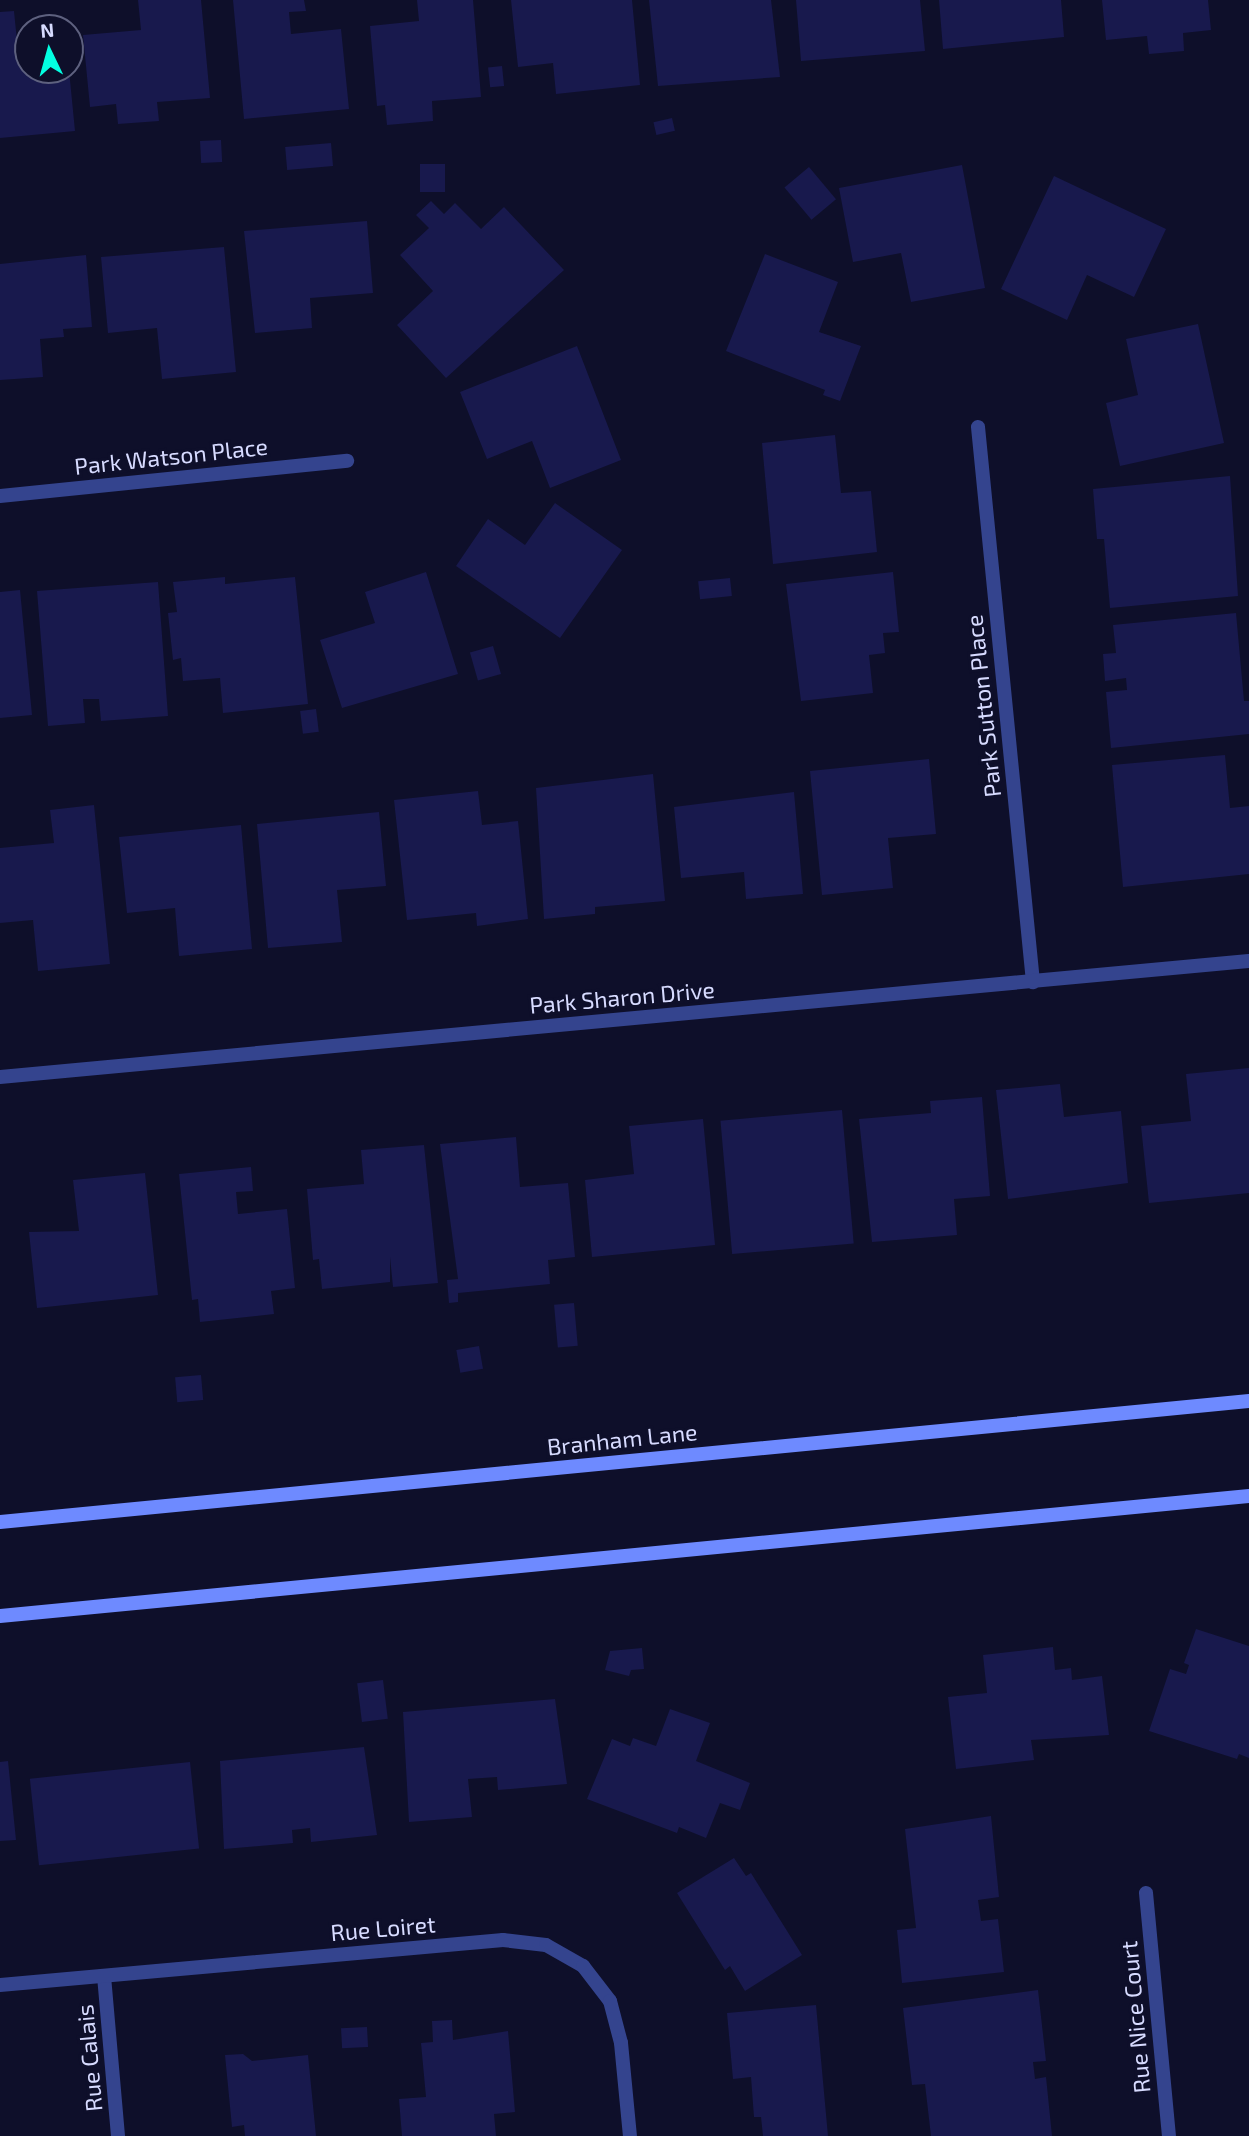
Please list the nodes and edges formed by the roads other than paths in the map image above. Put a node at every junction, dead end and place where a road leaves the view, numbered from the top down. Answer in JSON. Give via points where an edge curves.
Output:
{"nodes":[{"id":1,"x":978,"y":427,"type":"dead end"},
{"id":2,"x":347,"y":461,"type":"dead end"},
{"id":3,"x":0,"y":496,"type":"edge"},
{"id":4,"x":1249,"y":961,"type":"edge"},
{"id":5,"x":1033,"y":982,"type":"junction"},
{"id":6,"x":0,"y":1077,"type":"edge"},
{"id":7,"x":1249,"y":1401,"type":"edge"},
{"id":8,"x":1249,"y":1496,"type":"edge"},
{"id":9,"x":0,"y":1521,"type":"edge"},
{"id":10,"x":0,"y":1616,"type":"edge"},
{"id":11,"x":1146,"y":1893,"type":"dead end"},
{"id":12,"x":104,"y":1976,"type":"junction"},
{"id":13,"x":0,"y":1985,"type":"edge"},
{"id":14,"x":118,"y":2136,"type":"edge"},
{"id":15,"x":630,"y":2136,"type":"edge"},
{"id":16,"x":1169,"y":2136,"type":"edge"}],
"edges":[{"from":1,"to":5,"type":"street","name":"Park Sutton Place"},
{"from":2,"to":3,"type":"street","name":"Park Watson Place"},
{"from":4,"to":5,"type":"street","name":"Park Sharon Drive"},
{"from":5,"to":6,"type":"street","name":"Park Sharon Drive"},
{"from":7,"to":9,"type":"main road","name":"Branham Lane"},
{"from":8,"to":10,"type":"main road"},
{"from":11,"to":16,"type":"street","name":"Rue Nice Court"},
{"from":12,"to":13,"type":"street","name":"Rue Loiret"},
{"from":12,"to":14,"type":"street","name":"Rue Calais"},
{"from":12,"to":15,"type":"street","name":"Rue Loiret","via":[[503,1940],[546,1945],[583,1966],[610,2001],[621,2043]]}]}
